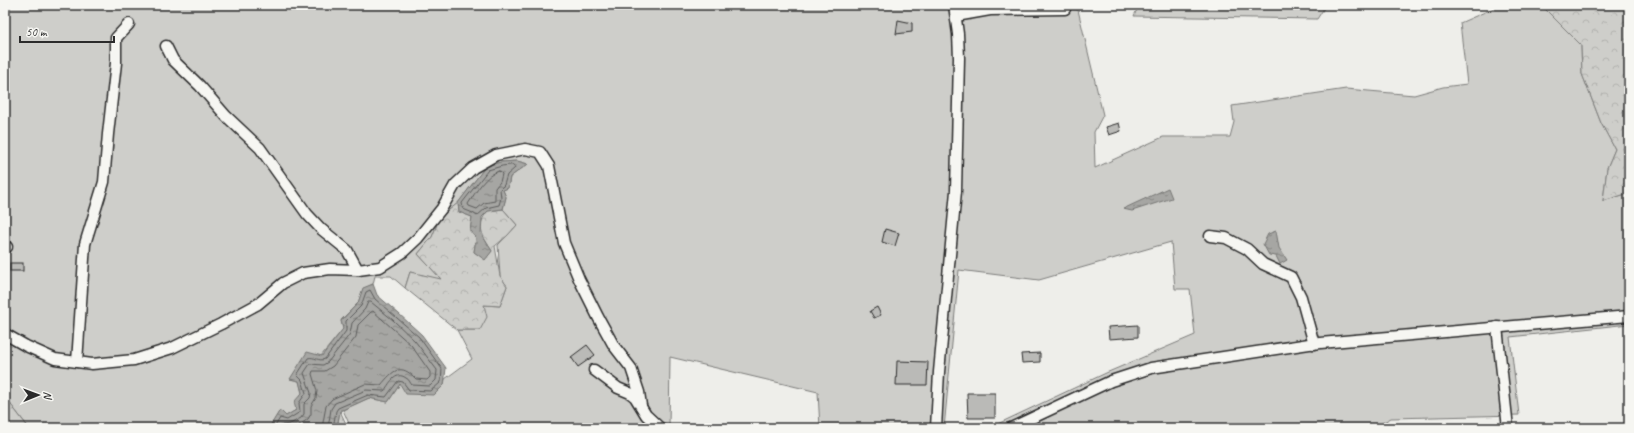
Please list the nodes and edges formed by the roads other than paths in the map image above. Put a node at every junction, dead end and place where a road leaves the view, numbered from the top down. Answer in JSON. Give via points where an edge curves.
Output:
{"nodes":[{"id":1,"x":954,"y":5,"type":"edge"},
{"id":2,"x":1064,"y":9,"type":"dead end"},
{"id":3,"x":956,"y":16,"type":"junction"},
{"id":4,"x":129,"y":24,"type":"dead end"},
{"id":5,"x":166,"y":46,"type":"dead end"},
{"id":6,"x":1210,"y":236,"type":"dead end"},
{"id":7,"x":358,"y":270,"type":"junction"},
{"id":8,"x":1629,"y":316,"type":"edge"},
{"id":9,"x":1497,"y":328,"type":"junction"},
{"id":10,"x":5,"y":334,"type":"edge"},
{"id":11,"x":1314,"y":344,"type":"junction"},
{"id":12,"x":77,"y":362,"type":"junction"},
{"id":13,"x":594,"y":370,"type":"dead end"},
{"id":14,"x":641,"y":406,"type":"junction"},
{"id":15,"x":660,"y":428,"type":"edge"},
{"id":16,"x":936,"y":428,"type":"edge"},
{"id":17,"x":1011,"y":428,"type":"edge"},
{"id":18,"x":1508,"y":428,"type":"edge"}],
"edges":[{"from":1,"to":3,"type":"street"},
{"from":2,"to":3,"type":"street","via":[[990,10]]},
{"from":3,"to":16,"type":"street","via":[[959,58],[956,191]]},
{"from":4,"to":12,"type":"street","via":[[116,38],[116,63],[104,182],[85,244]]},
{"from":5,"to":7,"type":"street","via":[[173,60],[260,148],[308,214],[321,229],[347,250]]},
{"from":6,"to":11,"type":"street","via":[[1226,238],[1247,249],[1263,264],[1291,277],[1301,297]]},
{"from":7,"to":12,"type":"street","via":[[330,268],[302,273],[283,283],[258,304],[172,348],[134,360],[92,364]]},
{"from":7,"to":14,"type":"street","via":[[380,267],[402,253],[433,221],[455,185],[473,168],[496,155],[525,149],[540,152],[549,166],[564,243],[598,317],[614,346],[631,368]]},
{"from":8,"to":9,"type":"street"},
{"from":9,"to":11,"type":"street"},
{"from":9,"to":18,"type":"street"},
{"from":10,"to":12,"type":"street","via":[[55,359]]},
{"from":11,"to":17,"type":"street","via":[[1152,368],[1111,381]]},
{"from":13,"to":14,"type":"street","via":[[618,388],[630,393]]},
{"from":14,"to":15,"type":"street","via":[[646,415]]}]}
